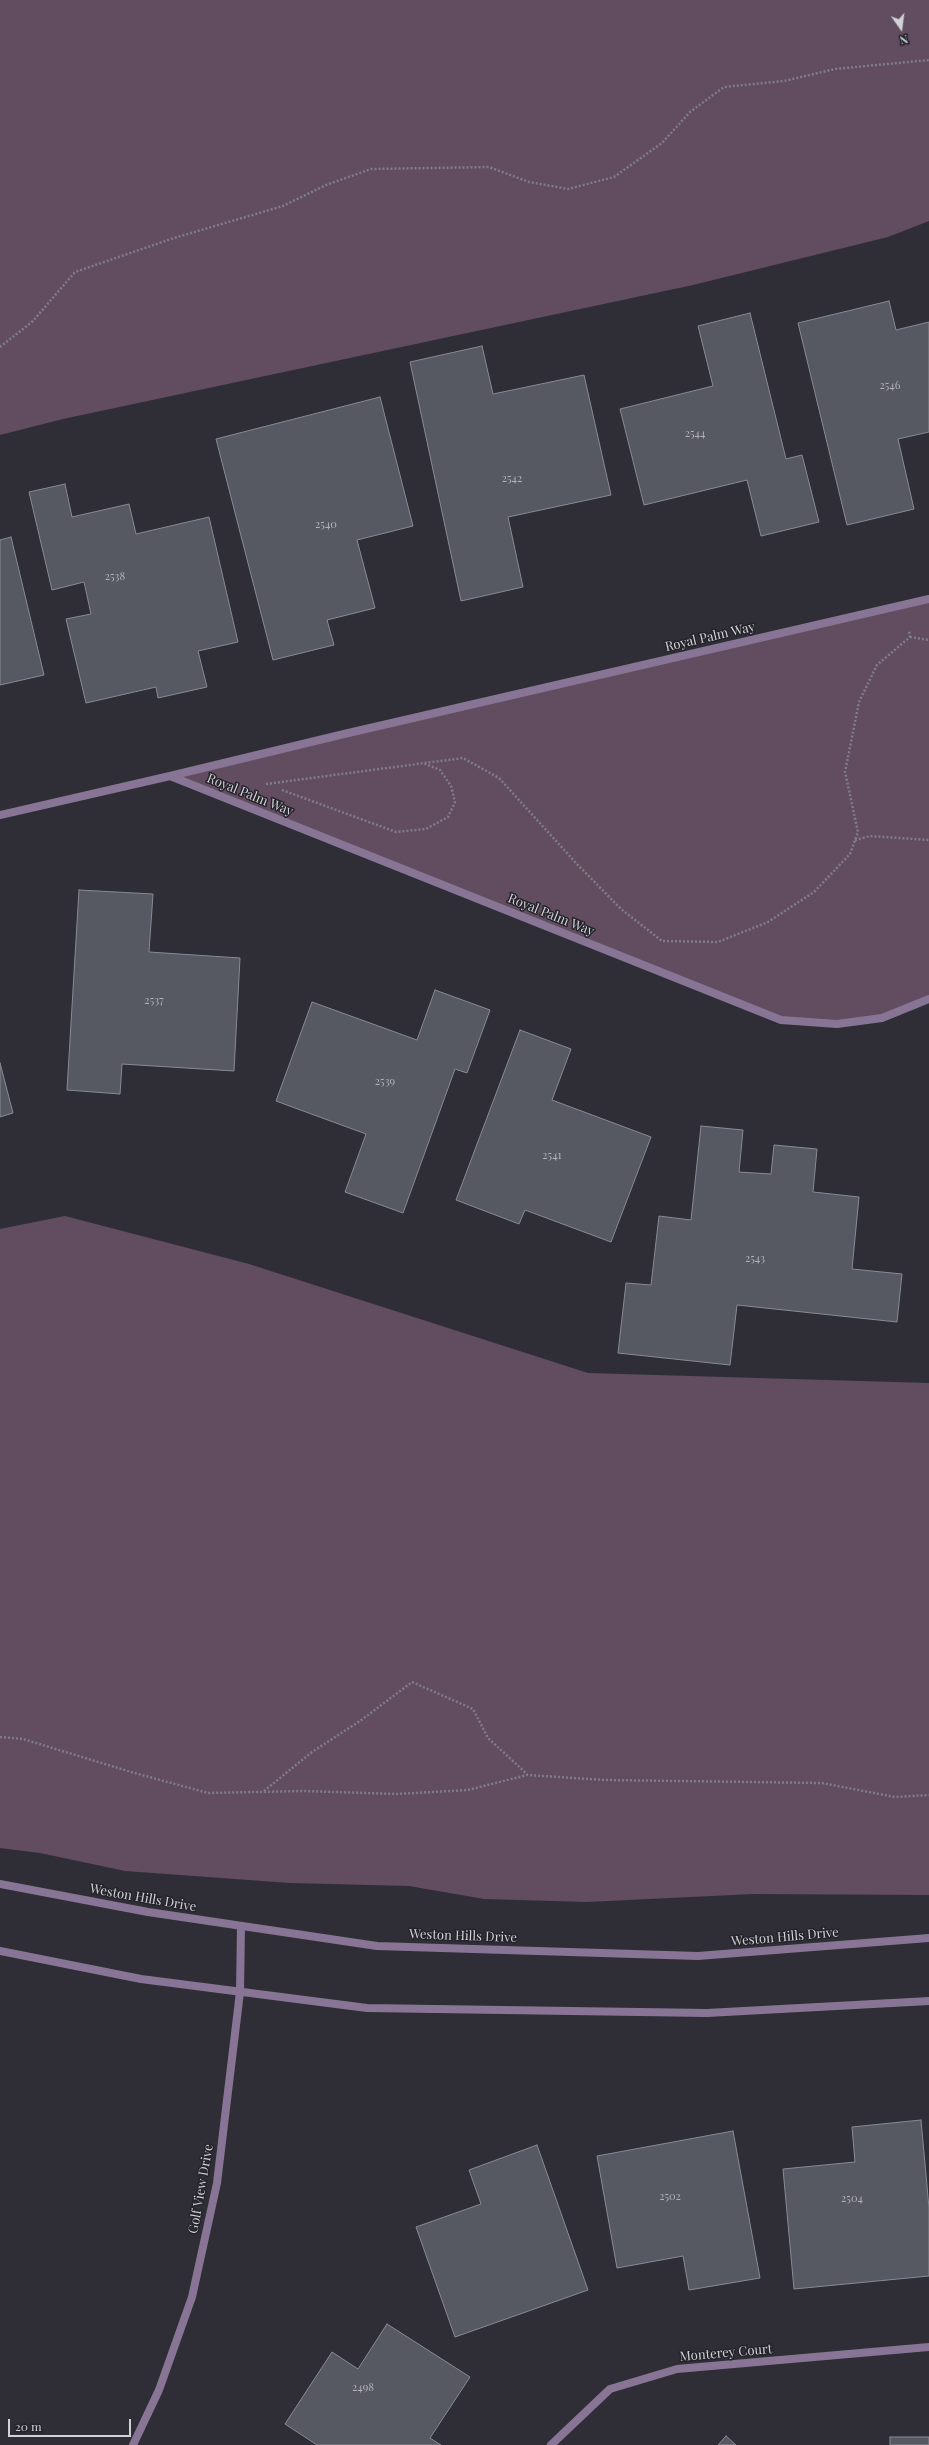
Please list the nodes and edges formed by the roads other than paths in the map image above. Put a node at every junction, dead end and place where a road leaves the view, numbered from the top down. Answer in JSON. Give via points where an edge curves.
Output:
{"nodes":[{"id":1,"x":929,"y":599,"type":"edge"},
{"id":2,"x":170,"y":776,"type":"junction"},
{"id":3,"x":0,"y":815,"type":"edge"},
{"id":4,"x":929,"y":999,"type":"edge"},
{"id":5,"x":0,"y":1884,"type":"edge"},
{"id":6,"x":240,"y":1926,"type":"junction"},
{"id":7,"x":929,"y":1938,"type":"edge"},
{"id":8,"x":0,"y":1951,"type":"edge"},
{"id":9,"x":240,"y":1992,"type":"junction"},
{"id":10,"x":929,"y":2001,"type":"edge"},
{"id":11,"x":929,"y":2347,"type":"edge"},
{"id":12,"x":133,"y":2445,"type":"edge"},
{"id":13,"x":551,"y":2445,"type":"edge"}],
"edges":[{"from":1,"to":2,"type":"street","name":"Royal Palm Way"},
{"from":2,"to":3,"type":"street","name":"Royal Palm Way"},
{"from":2,"to":4,"type":"street","name":"Royal Palm Way","via":[[782,1020],[837,1024],[882,1018]]},
{"from":5,"to":6,"type":"street","name":"Weston Hills Drive","via":[[148,1912]]},
{"from":6,"to":7,"type":"street","name":"Weston Hills Drive","via":[[377,1946],[698,1956]]},
{"from":6,"to":9,"type":"street","name":"Golf View Drive"},
{"from":8,"to":9,"type":"street","via":[[142,1979]]},
{"from":9,"to":10,"type":"street","via":[[367,2008],[707,2013]]},
{"from":9,"to":12,"type":"street","name":"Golf View Drive","via":[[217,2184],[192,2297],[159,2390]]},
{"from":11,"to":13,"type":"street","name":"Monterey Court","via":[[677,2369],[610,2389]]}]}
